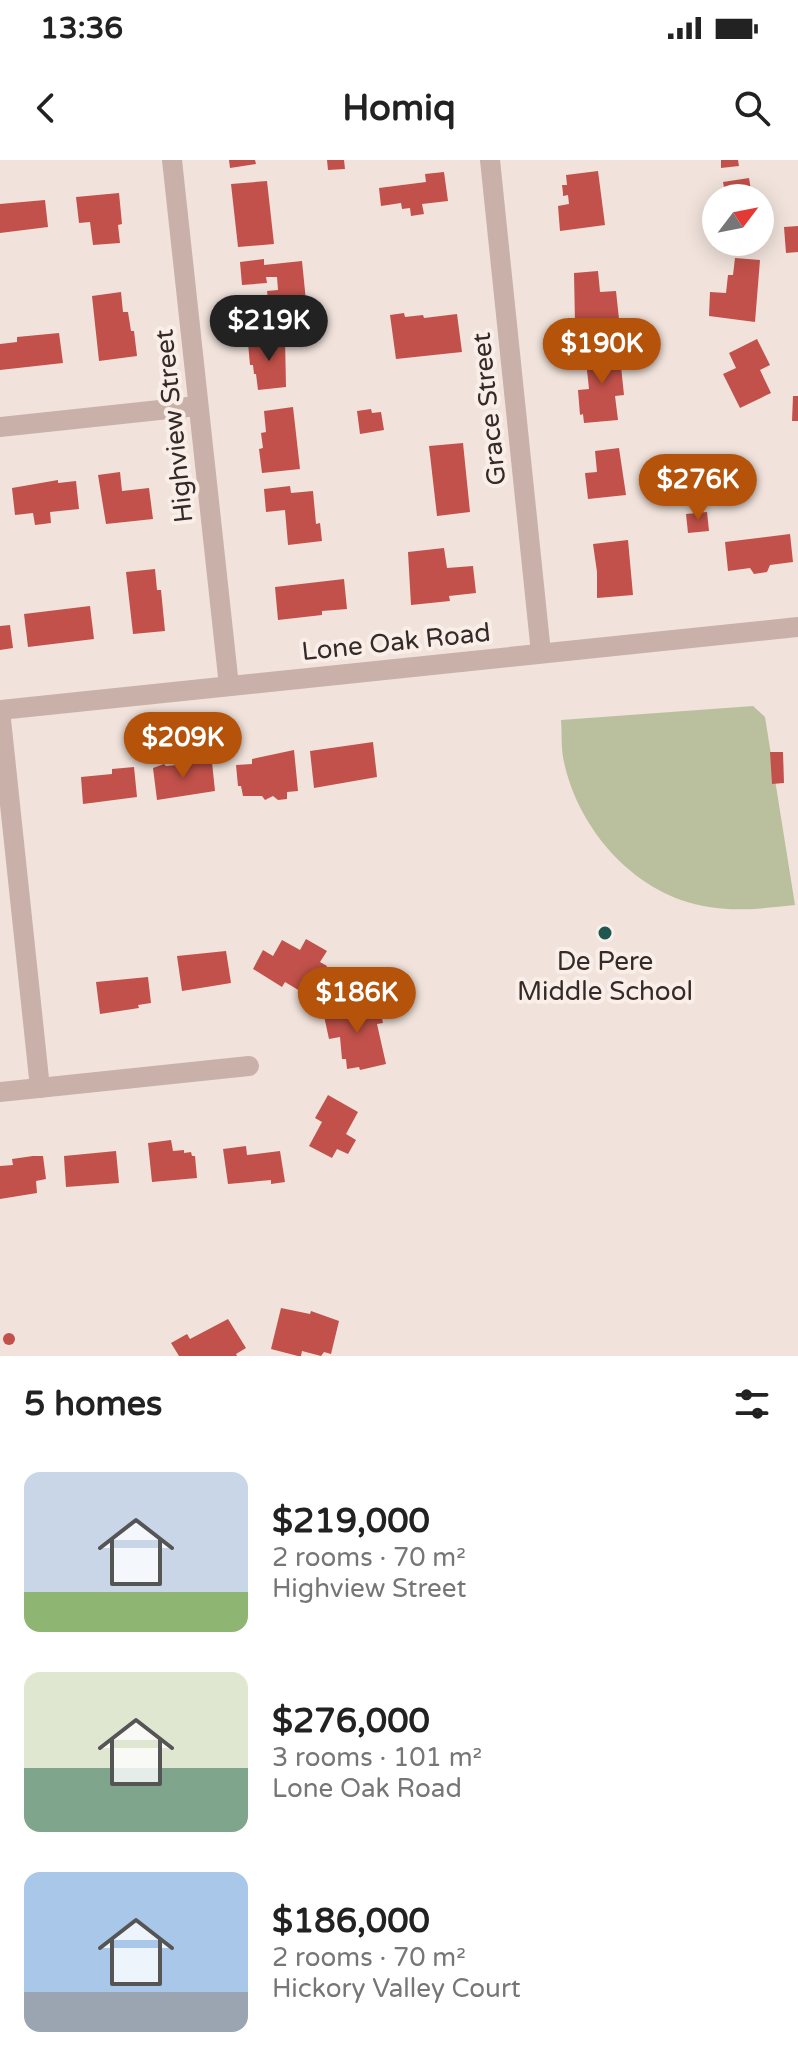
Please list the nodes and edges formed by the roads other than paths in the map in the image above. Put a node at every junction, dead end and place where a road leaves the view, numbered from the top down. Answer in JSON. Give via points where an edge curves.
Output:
{"nodes":[{"id":1,"x":172,"y":160,"type":"edge"},
{"id":2,"x":490,"y":160,"type":"edge"},
{"id":3,"x":197,"y":406,"type":"junction"},
{"id":4,"x":0,"y":427,"type":"edge"},
{"id":5,"x":798,"y":627,"type":"edge"},
{"id":6,"x":541,"y":653,"type":"junction"},
{"id":7,"x":229,"y":686,"type":"junction"},
{"id":8,"x":0,"y":710,"type":"edge"},
{"id":9,"x":249,"y":1066,"type":"dead end"},
{"id":10,"x":40,"y":1088,"type":"junction"},
{"id":11,"x":0,"y":1092,"type":"edge"}],
"edges":[{"from":1,"to":3,"type":"street","name":"Highview Street"},
{"from":2,"to":6,"type":"street","name":"Grace Street"},
{"from":3,"to":4,"type":"street"},
{"from":3,"to":7,"type":"street","name":"Highview Street"},
{"from":5,"to":6,"type":"street","name":"Lone Oak Road"},
{"from":6,"to":7,"type":"street","name":"Lone Oak Road"},
{"from":7,"to":8,"type":"street","name":"Lone Oak Road"},
{"from":8,"to":10,"type":"street"},
{"from":9,"to":10,"type":"street"},
{"from":10,"to":11,"type":"street"}]}
